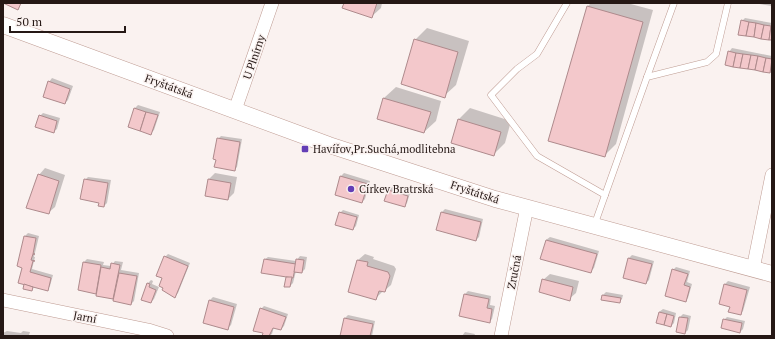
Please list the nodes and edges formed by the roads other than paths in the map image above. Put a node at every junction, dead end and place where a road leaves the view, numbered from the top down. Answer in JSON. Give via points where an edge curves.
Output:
{"nodes":[{"id":1,"x":272,"y":3,"type":"edge"},
{"id":2,"x":567,"y":3,"type":"edge"},
{"id":3,"x":674,"y":3,"type":"edge"},
{"id":4,"x":728,"y":3,"type":"edge"},
{"id":5,"x":3,"y":25,"type":"edge"},
{"id":6,"x":647,"y":77,"type":"junction"},
{"id":7,"x":235,"y":110,"type":"junction"},
{"id":8,"x":772,"y":175,"type":"edge"},
{"id":9,"x":605,"y":195,"type":"junction"},
{"id":10,"x":527,"y":207,"type":"junction"},
{"id":11,"x":594,"y":226,"type":"junction"},
{"id":12,"x":753,"y":269,"type":"junction"},
{"id":13,"x":772,"y":274,"type":"edge"},
{"id":14,"x":3,"y":300,"type":"edge"},
{"id":15,"x":167,"y":336,"type":"edge"},
{"id":16,"x":501,"y":336,"type":"edge"}],
"edges":[{"from":1,"to":7,"type":"street","name":"U Plnírny"},
{"from":2,"to":9,"type":"lane","via":[[537,54],[517,69],[491,95],[537,156]]},
{"from":3,"to":6,"type":"lane"},
{"from":4,"to":6,"type":"lane","via":[[716,54],[707,62]]},
{"from":5,"to":7,"type":"street","name":"Fryštátská"},
{"from":6,"to":9,"type":"lane"},
{"from":7,"to":10,"type":"street","name":"Fryštátská","via":[[329,145]]},
{"from":8,"to":12,"type":"street"},
{"from":9,"to":11,"type":"lane"},
{"from":10,"to":11,"type":"street","name":"Fryštátská"},
{"from":10,"to":16,"type":"street","name":"Zručná"},
{"from":11,"to":12,"type":"street","name":"Fryštátská"},
{"from":12,"to":13,"type":"street","name":"Fryštátská"},
{"from":14,"to":15,"type":"street","name":"Jarní"}]}
